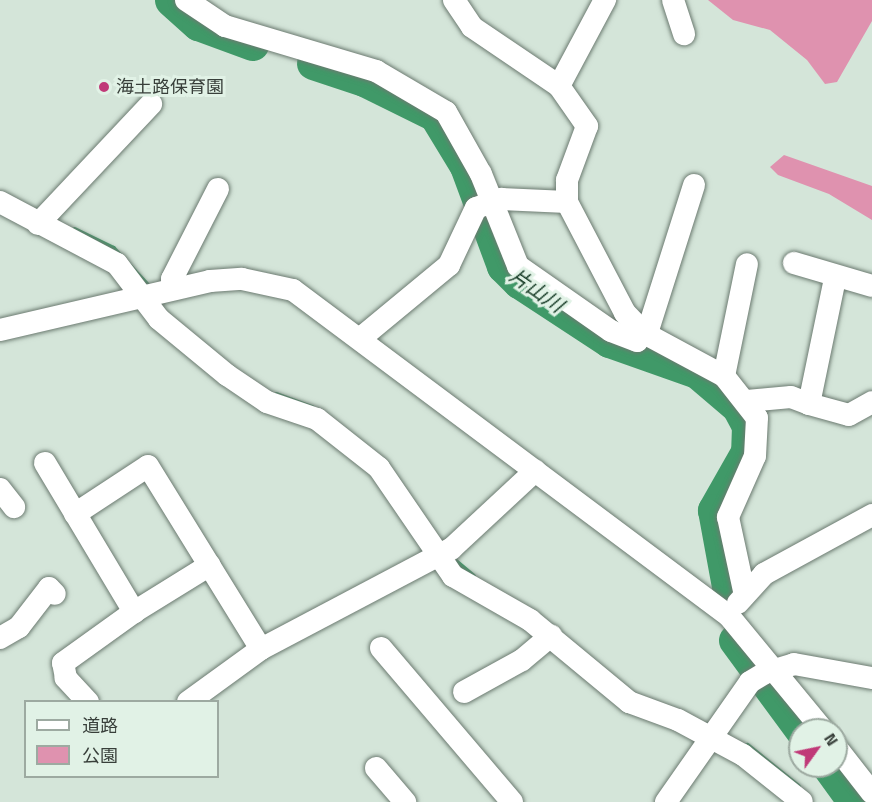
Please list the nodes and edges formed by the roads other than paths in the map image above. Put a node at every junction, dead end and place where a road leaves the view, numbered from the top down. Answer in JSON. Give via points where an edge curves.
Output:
{"nodes":[{"id":1,"x":186,"y":0,"type":"edge"},
{"id":2,"x":454,"y":0,"type":"edge"},
{"id":3,"x":605,"y":0,"type":"edge"},
{"id":4,"x":673,"y":0,"type":"edge"},
{"id":5,"x":684,"y":34,"type":"dead end"},
{"id":6,"x":559,"y":86,"type":"junction"},
{"id":7,"x":151,"y":104,"type":"dead end"},
{"id":8,"x":694,"y":186,"type":"dead end"},
{"id":9,"x":218,"y":189,"type":"dead end"},
{"id":10,"x":0,"y":202,"type":"edge"},
{"id":11,"x":567,"y":202,"type":"junction"},
{"id":12,"x":485,"y":204,"type":"junction"},
{"id":13,"x":38,"y":224,"type":"junction"},
{"id":14,"x":794,"y":263,"type":"dead end"},
{"id":15,"x":747,"y":264,"type":"dead end"},
{"id":16,"x":835,"y":278,"type":"junction"},
{"id":17,"x":872,"y":286,"type":"edge"},
{"id":18,"x":173,"y":289,"type":"junction"},
{"id":19,"x":141,"y":296,"type":"junction"},
{"id":20,"x":0,"y":330,"type":"edge"},
{"id":21,"x":644,"y":333,"type":"junction"},
{"id":22,"x":362,"y":337,"type":"junction"},
{"id":23,"x":724,"y":376,"type":"junction"},
{"id":24,"x":747,"y":401,"type":"junction"},
{"id":25,"x":872,"y":402,"type":"edge"},
{"id":26,"x":809,"y":404,"type":"junction"},
{"id":27,"x":45,"y":463,"type":"dead end"},
{"id":28,"x":535,"y":471,"type":"junction"},
{"id":29,"x":0,"y":489,"type":"edge"},
{"id":30,"x":14,"y":507,"type":"dead end"},
{"id":31,"x":75,"y":513,"type":"junction"},
{"id":32,"x":872,"y":515,"type":"edge"},
{"id":33,"x":438,"y":557,"type":"junction"},
{"id":34,"x":210,"y":565,"type":"junction"},
{"id":35,"x":744,"y":591,"type":"junction"},
{"id":36,"x":56,"y":594,"type":"dead end"},
{"id":37,"x":134,"y":612,"type":"junction"},
{"id":38,"x":729,"y":616,"type":"junction"},
{"id":39,"x":551,"y":636,"type":"junction"},
{"id":40,"x":0,"y":638,"type":"edge"},
{"id":41,"x":381,"y":648,"type":"dead end"},
{"id":42,"x":261,"y":649,"type":"junction"},
{"id":43,"x":763,"y":674,"type":"junction"},
{"id":44,"x":872,"y":678,"type":"edge"},
{"id":45,"x":464,"y":692,"type":"dead end"},
{"id":46,"x":86,"y":700,"type":"edge"},
{"id":47,"x":191,"y":700,"type":"edge"},
{"id":48,"x":810,"y":718,"type":"edge"},
{"id":49,"x":713,"y":738,"type":"junction"},
{"id":50,"x":848,"y":762,"type":"edge"},
{"id":51,"x":376,"y":768,"type":"dead end"},
{"id":52,"x":872,"y":793,"type":"edge"},
{"id":53,"x":405,"y":802,"type":"edge"},
{"id":54,"x":512,"y":802,"type":"edge"},
{"id":55,"x":666,"y":802,"type":"edge"},
{"id":56,"x":802,"y":802,"type":"edge"}],
"edges":[{"from":1,"to":12,"type":"street","via":[[225,26],[376,71],[437,107],[460,132]]},
{"from":2,"to":6,"type":"street","via":[[472,27]]},
{"from":3,"to":6,"type":"street"},
{"from":4,"to":5,"type":"street"},
{"from":6,"to":11,"type":"street","via":[[588,126],[567,180]]},
{"from":7,"to":13,"type":"street"},
{"from":8,"to":21,"type":"street"},
{"from":9,"to":18,"type":"street","via":[[172,279]]},
{"from":10,"to":13,"type":"street"},
{"from":11,"to":12,"type":"street"},
{"from":11,"to":21,"type":"street","via":[[625,313]]},
{"from":12,"to":21,"type":"street","via":[[511,255],[533,280],[611,331],[637,341]]},
{"from":12,"to":22,"type":"street","via":[[449,265]]},
{"from":13,"to":19,"type":"street","via":[[117,264]]},
{"from":14,"to":16,"type":"street"},
{"from":15,"to":23,"type":"street"},
{"from":16,"to":17,"type":"street"},
{"from":16,"to":26,"type":"street"},
{"from":18,"to":19,"type":"street"},
{"from":18,"to":22,"type":"street","via":[[242,279],[273,282],[293,290]]},
{"from":19,"to":20,"type":"street"},
{"from":19,"to":33,"type":"street","via":[[159,320],[227,375],[267,402],[317,419],[379,468]]},
{"from":21,"to":23,"type":"street"},
{"from":22,"to":28,"type":"street"},
{"from":23,"to":24,"type":"street"},
{"from":24,"to":26,"type":"street","via":[[791,398]]},
{"from":24,"to":35,"type":"street","via":[[759,437],[728,517]]},
{"from":25,"to":26,"type":"street","via":[[849,416]]},
{"from":27,"to":31,"type":"street"},
{"from":28,"to":33,"type":"street"},
{"from":28,"to":38,"type":"street"},
{"from":29,"to":30,"type":"street"},
{"from":31,"to":34,"type":"street","via":[[148,466]]},
{"from":31,"to":37,"type":"street"},
{"from":32,"to":35,"type":"street","via":[[832,541],[764,574]]},
{"from":33,"to":39,"type":"street","via":[[472,589]]},
{"from":33,"to":42,"type":"street"},
{"from":34,"to":37,"type":"street"},
{"from":34,"to":42,"type":"street"},
{"from":35,"to":38,"type":"street"},
{"from":36,"to":40,"type":"street","via":[[49,588],[19,627]]},
{"from":37,"to":46,"type":"street","via":[[63,663],[66,678]]},
{"from":38,"to":43,"type":"street"},
{"from":39,"to":45,"type":"street","via":[[522,660]]},
{"from":39,"to":49,"type":"street","via":[[629,702]]},
{"from":41,"to":54,"type":"street"},
{"from":42,"to":47,"type":"street"},
{"from":43,"to":44,"type":"street","via":[[794,664]]},
{"from":43,"to":48,"type":"street"},
{"from":43,"to":49,"type":"street"},
{"from":49,"to":55,"type":"street"},
{"from":49,"to":56,"type":"street"},
{"from":50,"to":52,"type":"street"},
{"from":51,"to":53,"type":"street"}]}
